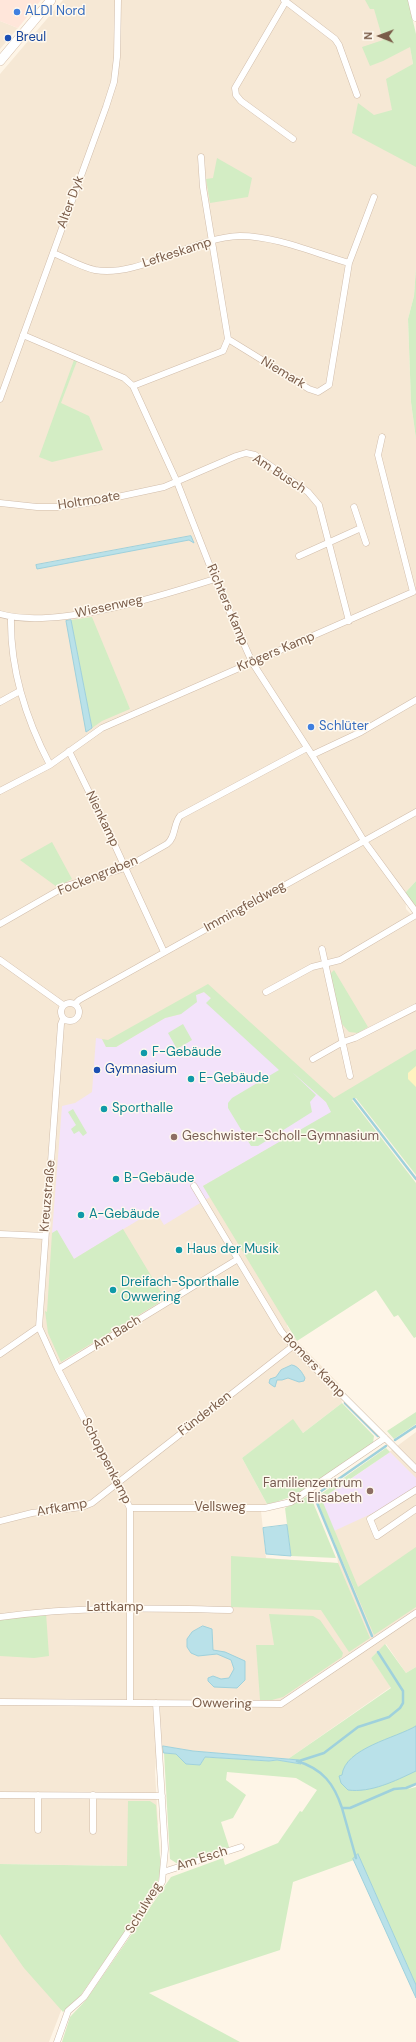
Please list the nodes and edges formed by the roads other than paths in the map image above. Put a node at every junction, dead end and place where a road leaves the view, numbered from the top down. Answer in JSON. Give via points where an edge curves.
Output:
{"nodes":[{"id":1,"x":51,"y":0,"type":"edge"},
{"id":2,"x":118,"y":0,"type":"edge"},
{"id":3,"x":412,"y":0,"type":"edge"},
{"id":4,"x":285,"y":1,"type":"edge"},
{"id":5,"x":416,"y":17,"type":"edge"},
{"id":6,"x":0,"y":61,"type":"edge"},
{"id":7,"x":357,"y":95,"type":"dead end"},
{"id":8,"x":292,"y":139,"type":"dead end"},
{"id":9,"x":201,"y":157,"type":"dead end"},
{"id":10,"x":374,"y":197,"type":"dead end"},
{"id":11,"x":211,"y":242,"type":"junction"},
{"id":12,"x":53,"y":253,"type":"junction"},
{"id":13,"x":349,"y":263,"type":"junction"},
{"id":14,"x":23,"y":334,"type":"junction"},
{"id":15,"x":228,"y":339,"type":"junction"},
{"id":16,"x":133,"y":386,"type":"junction"},
{"id":17,"x":0,"y":399,"type":"edge"},
{"id":18,"x":382,"y":437,"type":"dead end"},
{"id":19,"x":176,"y":482,"type":"junction"},
{"id":20,"x":0,"y":503,"type":"edge"},
{"id":21,"x":354,"y":507,"type":"dead end"},
{"id":22,"x":361,"y":528,"type":"junction"},
{"id":23,"x":329,"y":543,"type":"junction"},
{"id":24,"x":366,"y":543,"type":"dead end"},
{"id":25,"x":299,"y":556,"type":"dead end"},
{"id":26,"x":215,"y":579,"type":"junction"},
{"id":27,"x":0,"y":614,"type":"edge"},
{"id":28,"x":11,"y":618,"type":"junction"},
{"id":29,"x":350,"y":621,"type":"junction"},
{"id":30,"x":252,"y":662,"type":"junction"},
{"id":31,"x":20,"y":691,"type":"junction"},
{"id":32,"x":416,"y":700,"type":"edge"},
{"id":33,"x":0,"y":702,"type":"edge"},
{"id":34,"x":307,"y":748,"type":"junction"},
{"id":35,"x":69,"y":751,"type":"junction"},
{"id":36,"x":312,"y":755,"type":"junction"},
{"id":37,"x":50,"y":765,"type":"junction"},
{"id":38,"x":0,"y":791,"type":"edge"},
{"id":39,"x":416,"y":812,"type":"edge"},
{"id":40,"x":364,"y":841,"type":"junction"},
{"id":41,"x":125,"y":868,"type":"junction"},
{"id":42,"x":416,"y":912,"type":"edge"},
{"id":43,"x":416,"y":915,"type":"edge"},
{"id":44,"x":0,"y":924,"type":"edge"},
{"id":45,"x":322,"y":949,"type":"dead end"},
{"id":46,"x":164,"y":952,"type":"junction"},
{"id":47,"x":0,"y":960,"type":"edge"},
{"id":48,"x":325,"y":964,"type":"junction"},
{"id":49,"x":266,"y":992,"type":"dead end"},
{"id":50,"x":75,"y":1004,"type":"junction"},
{"id":51,"x":63,"y":1005,"type":"junction"},
{"id":52,"x":416,"y":1007,"type":"edge"},
{"id":53,"x":63,"y":1018,"type":"junction"},
{"id":54,"x":343,"y":1042,"type":"junction"},
{"id":55,"x":313,"y":1059,"type":"dead end"},
{"id":56,"x":350,"y":1076,"type":"dead end"},
{"id":57,"x":194,"y":1186,"type":"dead end"},
{"id":58,"x":0,"y":1234,"type":"edge"},
{"id":59,"x":45,"y":1236,"type":"junction"},
{"id":60,"x":238,"y":1259,"type":"junction"},
{"id":61,"x":39,"y":1327,"type":"junction"},
{"id":62,"x":293,"y":1346,"type":"junction"},
{"id":63,"x":0,"y":1354,"type":"edge"},
{"id":64,"x":58,"y":1369,"type":"junction"},
{"id":65,"x":385,"y":1438,"type":"junction"},
{"id":66,"x":416,"y":1469,"type":"edge"},
{"id":67,"x":118,"y":1483,"type":"junction"},
{"id":68,"x":416,"y":1490,"type":"edge"},
{"id":69,"x":130,"y":1508,"type":"junction"},
{"id":70,"x":416,"y":1509,"type":"edge"},
{"id":71,"x":0,"y":1521,"type":"edge"},
{"id":72,"x":130,"y":1607,"type":"junction"},
{"id":73,"x":230,"y":1610,"type":"dead end"},
{"id":74,"x":416,"y":1613,"type":"edge"},
{"id":75,"x":0,"y":1617,"type":"edge"},
{"id":76,"x":0,"y":1702,"type":"edge"},
{"id":77,"x":130,"y":1702,"type":"junction"},
{"id":78,"x":156,"y":1703,"type":"junction"},
{"id":79,"x":0,"y":1795,"type":"edge"},
{"id":80,"x":38,"y":1795,"type":"junction"},
{"id":81,"x":93,"y":1795,"type":"junction"},
{"id":82,"x":162,"y":1796,"type":"junction"},
{"id":83,"x":38,"y":1830,"type":"dead end"},
{"id":84,"x":93,"y":1831,"type":"dead end"},
{"id":85,"x":241,"y":1847,"type":"dead end"},
{"id":86,"x":163,"y":1872,"type":"junction"},
{"id":87,"x":57,"y":2042,"type":"edge"}],
"edges":[{"from":1,"to":6,"type":"main road"},
{"from":2,"to":12,"type":"street","name":"Alter Dyk","via":[[114,82]]},
{"from":3,"to":5,"type":"street"},
{"from":4,"to":7,"type":"street","via":[[335,39]]},
{"from":4,"to":8,"type":"street","via":[[236,88],[236,95]]},
{"from":9,"to":11,"type":"street"},
{"from":10,"to":13,"type":"street","name":"Niemark"},
{"from":11,"to":12,"type":"street","name":"Lefkeskamp","via":[[189,246],[139,265],[113,271],[95,270]]},
{"from":11,"to":13,"type":"street","name":"Lefkeskamp","via":[[239,236],[257,237]]},
{"from":11,"to":15,"type":"street"},
{"from":12,"to":14,"type":"street","name":"Alter Dyk"},
{"from":13,"to":15,"type":"street","name":"Niemark","via":[[329,385],[318,392]]},
{"from":14,"to":16,"type":"street","via":[[124,378]]},
{"from":14,"to":17,"type":"street","name":"Alter Dyk"},
{"from":15,"to":16,"type":"street","via":[[223,351]]},
{"from":16,"to":19,"type":"street","name":"Richters Kamp"},
{"from":18,"to":29,"type":"street","name":"Krögers Kamp","via":[[378,455],[413,592]]},
{"from":19,"to":20,"type":"street","name":"Holtmoate","via":[[164,487],[94,502],[58,506],[17,506]]},
{"from":19,"to":23,"type":"street","name":"Am Busch","via":[[236,456],[246,453],[255,455],[313,496],[319,505]]},
{"from":19,"to":26,"type":"street","name":"Richters Kamp"},
{"from":21,"to":22,"type":"street"},
{"from":22,"to":23,"type":"street"},
{"from":22,"to":24,"type":"street"},
{"from":23,"to":25,"type":"street"},
{"from":23,"to":29,"type":"street","name":"Am Busch"},
{"from":26,"to":28,"type":"street","name":"Wiesenweg","via":[[114,607],[37,619]]},
{"from":26,"to":30,"type":"street","name":"Richters Kamp"},
{"from":27,"to":28,"type":"street","name":"Wiesenweg"},
{"from":28,"to":31,"type":"street","via":[[10,640]]},
{"from":29,"to":30,"type":"street","name":"Krögers Kamp"},
{"from":30,"to":34,"type":"street","name":"Richters Kamp"},
{"from":30,"to":35,"type":"street","name":"Krögers Kamp","via":[[102,728]]},
{"from":31,"to":33,"type":"street"},
{"from":31,"to":37,"type":"street","via":[[34,735]]},
{"from":32,"to":36,"type":"street","via":[[361,732]]},
{"from":34,"to":36,"type":"street","name":"Richters Kamp"},
{"from":34,"to":41,"type":"street","name":"Fockengraben","via":[[180,816],[171,840]]},
{"from":35,"to":37,"type":"street","name":"Krögers Kamp"},
{"from":35,"to":41,"type":"street","name":"Nienkamp"},
{"from":36,"to":40,"type":"street","name":"Richters Kamp"},
{"from":37,"to":38,"type":"street","name":"Krögers Kamp"},
{"from":39,"to":40,"type":"street","name":"Immingfeldweg"},
{"from":40,"to":42,"type":"street","name":"Richters Kamp"},
{"from":40,"to":46,"type":"street","name":"Immingfeldweg"},
{"from":41,"to":44,"type":"street","name":"Fockengraben","via":[[74,883]]},
{"from":41,"to":46,"type":"street","name":"Nienkamp"},
{"from":43,"to":48,"type":"street","via":[[340,960]]},
{"from":45,"to":48,"type":"street"},
{"from":46,"to":50,"type":"street","name":"Immingfeldweg"},
{"from":47,"to":51,"type":"street"},
{"from":48,"to":49,"type":"street","via":[[312,967]]},
{"from":48,"to":54,"type":"street"},
{"from":50,"to":51,"type":"street","via":[[69,1002]]},
{"from":50,"to":53,"type":"street","via":[[79,1010],[77,1018],[68,1021]]},
{"from":51,"to":53,"type":"street","via":[[60,1013]]},
{"from":52,"to":54,"type":"street"},
{"from":53,"to":59,"type":"street","name":"Kreuzstraße","via":[[60,1024]]},
{"from":54,"to":55,"type":"street"},
{"from":54,"to":56,"type":"street"},
{"from":57,"to":60,"type":"street","name":"Bomers Kamp"},
{"from":58,"to":59,"type":"street"},
{"from":59,"to":61,"type":"street","name":"Kreuzstraße"},
{"from":60,"to":62,"type":"street","name":"Bomers Kamp","via":[[281,1331]]},
{"from":60,"to":64,"type":"street","name":"Am Bach"},
{"from":61,"to":63,"type":"street"},
{"from":61,"to":64,"type":"street","name":"Schoppenkamp"},
{"from":62,"to":65,"type":"street","name":"Bomers Kamp"},
{"from":62,"to":67,"type":"street","name":"Fünderken"},
{"from":64,"to":67,"type":"street","name":"Schoppenkamp"},
{"from":65,"to":66,"type":"street","name":"Bomers Kamp"},
{"from":65,"to":69,"type":"street","name":"Vellsweg","via":[[300,1496],[284,1504],[265,1508]]},
{"from":67,"to":69,"type":"street","name":"Schoppenkamp"},
{"from":67,"to":71,"type":"street","name":"Arfkamp","via":[[92,1503],[82,1507],[32,1513]]},
{"from":68,"to":70,"type":"street","via":[[370,1519],[377,1536]]},
{"from":69,"to":72,"type":"street","name":"Schoppenkamp"},
{"from":72,"to":73,"type":"street","name":"Lattkamp"},
{"from":72,"to":75,"type":"street","name":"Lattkamp","via":[[71,1608]]},
{"from":72,"to":77,"type":"street","name":"Schoppenkamp"},
{"from":74,"to":78,"type":"street","name":"Owwering","via":[[281,1704]]},
{"from":76,"to":77,"type":"street","name":"Owwering"},
{"from":77,"to":78,"type":"street","name":"Owwering"},
{"from":78,"to":82,"type":"street","name":"Schulweg"},
{"from":79,"to":80,"type":"street"},
{"from":80,"to":81,"type":"street"},
{"from":80,"to":83,"type":"street"},
{"from":81,"to":82,"type":"street"},
{"from":81,"to":84,"type":"street"},
{"from":82,"to":86,"type":"street","name":"Schulweg","via":[[165,1849]]},
{"from":85,"to":86,"type":"street","name":"Am Esch"},
{"from":86,"to":87,"type":"street","name":"Schulweg","via":[[158,1891],[120,1947],[84,1997],[68,2011]]}]}
